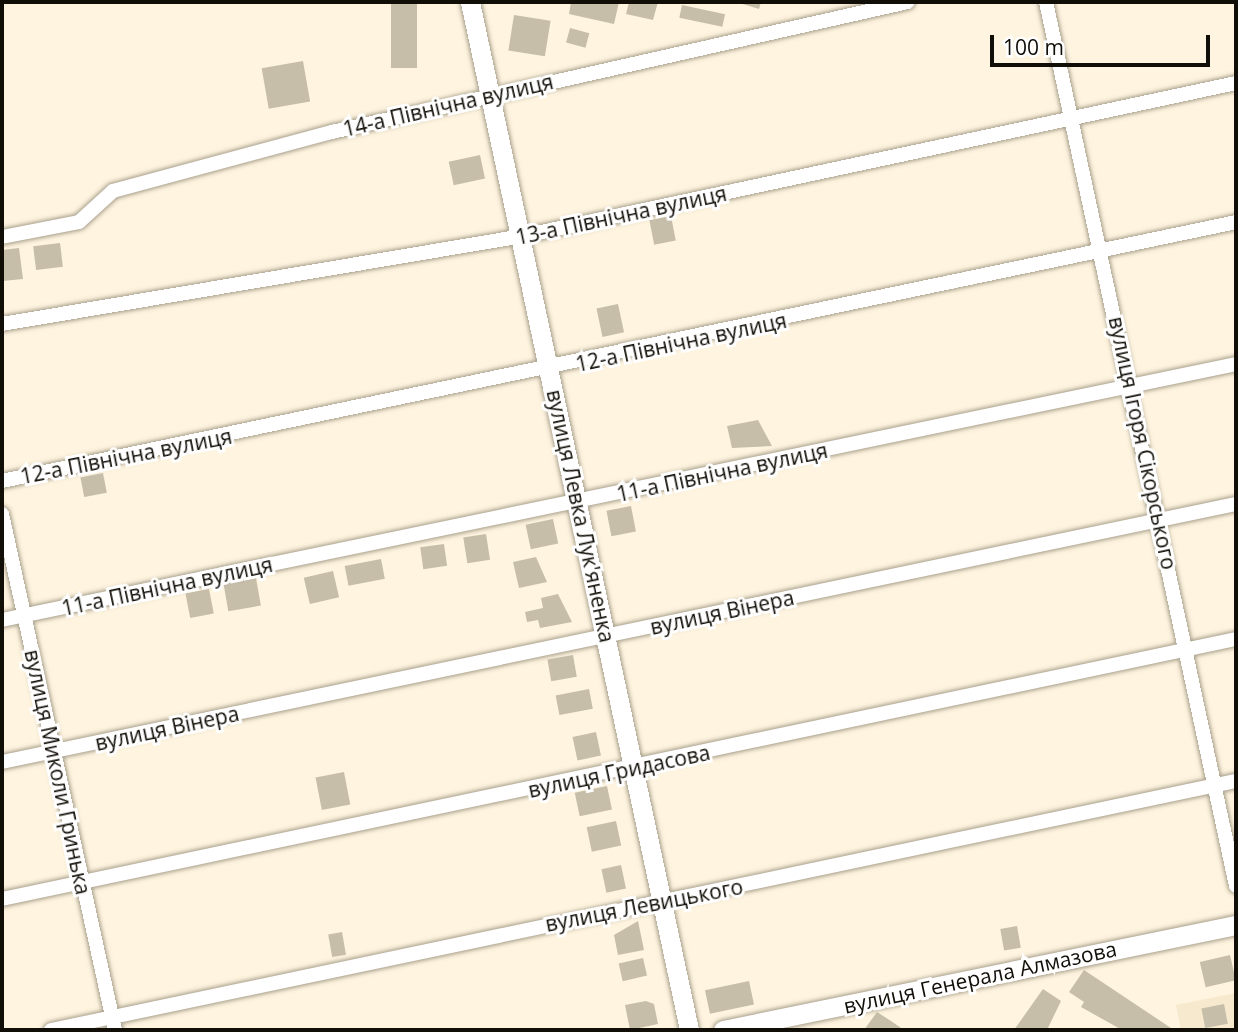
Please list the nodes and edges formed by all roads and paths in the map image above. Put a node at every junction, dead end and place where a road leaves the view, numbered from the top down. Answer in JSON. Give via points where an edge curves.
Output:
{"nodes":[{"id":1,"x":470,"y":2,"type":"edge"},
{"id":2,"x":908,"y":2,"type":"edge"},
{"id":3,"x":1046,"y":2,"type":"edge"},
{"id":4,"x":1236,"y":83,"type":"edge"},
{"id":5,"x":492,"y":93,"type":"junction"},
{"id":6,"x":1075,"y":118,"type":"junction"},
{"id":7,"x":1236,"y":222,"type":"edge"},
{"id":8,"x":523,"y":236,"type":"junction"},
{"id":9,"x":2,"y":237,"type":"edge"},
{"id":10,"x":1101,"y":251,"type":"junction"},
{"id":11,"x":2,"y":324,"type":"edge"},
{"id":12,"x":1236,"y":364,"type":"edge"},
{"id":13,"x":548,"y":370,"type":"junction"},
{"id":14,"x":1132,"y":386,"type":"junction"},
{"id":15,"x":2,"y":481,"type":"edge"},
{"id":16,"x":579,"y":502,"type":"junction"},
{"id":17,"x":1236,"y":503,"type":"edge"},
{"id":18,"x":2,"y":514,"type":"edge"},
{"id":19,"x":1161,"y":520,"type":"junction"},
{"id":20,"x":24,"y":615,"type":"junction"},
{"id":21,"x":2,"y":620,"type":"edge"},
{"id":22,"x":607,"y":636,"type":"junction"},
{"id":23,"x":1236,"y":639,"type":"edge"},
{"id":24,"x":1187,"y":649,"type":"junction"},
{"id":25,"x":53,"y":752,"type":"junction"},
{"id":26,"x":2,"y":762,"type":"edge"},
{"id":27,"x":635,"y":768,"type":"junction"},
{"id":28,"x":1236,"y":781,"type":"edge"},
{"id":29,"x":1215,"y":785,"type":"junction"},
{"id":30,"x":82,"y":883,"type":"junction"},
{"id":31,"x":1236,"y":886,"type":"edge"},
{"id":32,"x":2,"y":900,"type":"edge"},
{"id":33,"x":663,"y":904,"type":"junction"},
{"id":34,"x":1236,"y":925,"type":"edge"},
{"id":35,"x":114,"y":1024,"type":"edge"},
{"id":36,"x":51,"y":1030,"type":"edge"},
{"id":37,"x":689,"y":1030,"type":"edge"},
{"id":38,"x":723,"y":1030,"type":"edge"}],
"edges":[{"from":1,"to":5,"type":"street","name":"вулиця Левка Лук'яненка"},
{"from":2,"to":5,"type":"street","name":"14-а Північна вулиця"},
{"from":3,"to":6,"type":"street","name":"вулиця Ігоря Сікорського"},
{"from":4,"to":6,"type":"street","name":"13-а Північна вулиця"},
{"from":5,"to":8,"type":"street","name":"вулиця Левка Лук'яненка"},
{"from":5,"to":9,"type":"street","name":"14-а Північна вулиця","via":[[113,191],[79,222]]},
{"from":6,"to":8,"type":"street","name":"13-а Північна вулиця"},
{"from":6,"to":10,"type":"street","name":"вулиця Ігоря Сікорського"},
{"from":7,"to":10,"type":"street","name":"12-а Північна вулиця"},
{"from":8,"to":11,"type":"street","name":"13-а Північна вулиця"},
{"from":8,"to":13,"type":"street","name":"вулиця Левка Лук'яненка"},
{"from":10,"to":13,"type":"street","name":"12-а Північна вулиця"},
{"from":10,"to":14,"type":"street","name":"вулиця Ігоря Сікорського"},
{"from":12,"to":14,"type":"street","name":"11-а Північна вулиця"},
{"from":13,"to":15,"type":"street","name":"12-а Північна вулиця"},
{"from":13,"to":16,"type":"street","name":"вулиця Левка Лук'яненка"},
{"from":14,"to":16,"type":"street","name":"11-а Північна вулиця"},
{"from":14,"to":19,"type":"street","name":"вулиця Ігоря Сікорського"},
{"from":16,"to":20,"type":"street","name":"11-а Північна вулиця"},
{"from":16,"to":22,"type":"street","name":"вулиця Левка Лук'яненка"},
{"from":17,"to":19,"type":"street","name":"вулиця Вінера"},
{"from":18,"to":20,"type":"street","name":"вулиця Миколи Гринька"},
{"from":19,"to":22,"type":"street","name":"вулиця Вінера"},
{"from":19,"to":24,"type":"street","name":"вулиця Ігоря Сікорського"},
{"from":20,"to":21,"type":"street","name":"11-а Північна вулиця"},
{"from":20,"to":25,"type":"street","name":"вулиця Миколи Гринька"},
{"from":22,"to":25,"type":"street","name":"вулиця Вінера"},
{"from":22,"to":27,"type":"street","name":"вулиця Левка Лук'яненка"},
{"from":23,"to":24,"type":"street","name":"вулиця Гридасова"},
{"from":24,"to":27,"type":"street","name":"вулиця Гридасова"},
{"from":24,"to":29,"type":"street","name":"вулиця Ігоря Сікорського"},
{"from":25,"to":26,"type":"street","name":"вулиця Вінера"},
{"from":25,"to":30,"type":"street","name":"вулиця Миколи Гринька"},
{"from":27,"to":30,"type":"street","name":"вулиця Гридасова"},
{"from":27,"to":33,"type":"street","name":"вулиця Левка Лук'яненка"},
{"from":28,"to":29,"type":"street","name":"вулиця Левицького"},
{"from":29,"to":31,"type":"street","name":"вулиця Ігоря Сікорського"},
{"from":29,"to":33,"type":"street","name":"вулиця Левицького"},
{"from":30,"to":32,"type":"street","name":"вулиця Гридасова"},
{"from":30,"to":35,"type":"street","name":"вулиця Миколи Гринька"},
{"from":33,"to":35,"type":"street","name":"вулиця Левицького","via":[[486,935]]},
{"from":33,"to":37,"type":"street","name":"вулиця Левка Лук'яненка"},
{"from":34,"to":38,"type":"street","name":"вулиця Генерала Алмазова"},
{"from":35,"to":36,"type":"street","name":"вулиця Левицького"}]}
